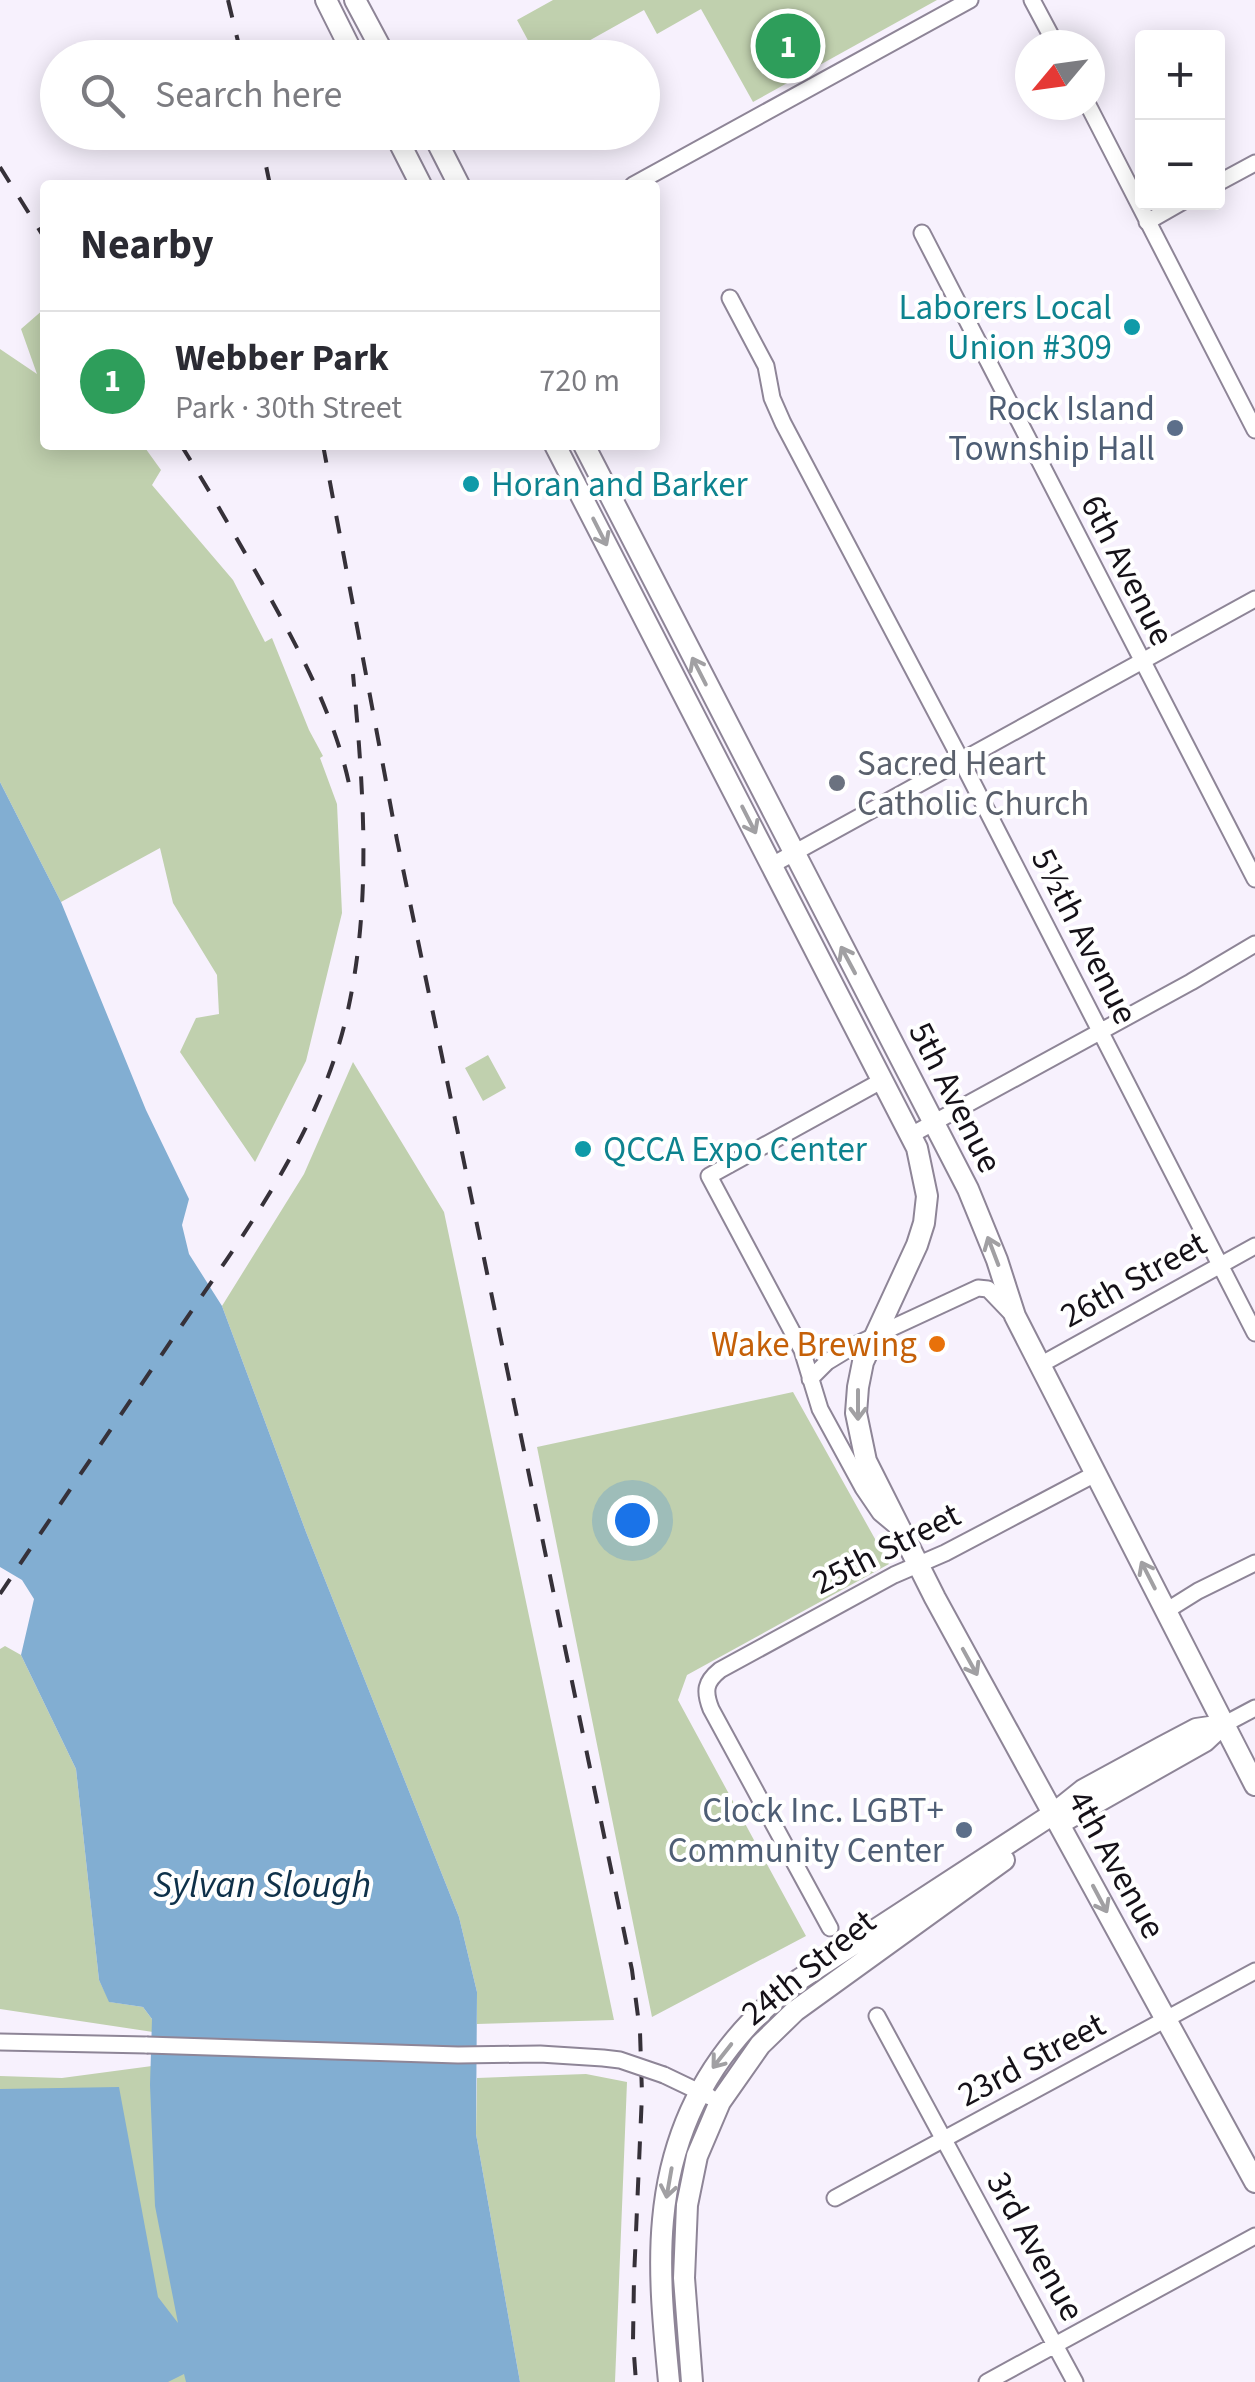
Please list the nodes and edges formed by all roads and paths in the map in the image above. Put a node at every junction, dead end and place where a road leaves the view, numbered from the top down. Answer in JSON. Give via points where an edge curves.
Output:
{"nodes":[{"id":1,"x":970,"y":0,"type":"edge"},
{"id":2,"x":1032,"y":0,"type":"edge"},
{"id":3,"x":359,"y":1,"type":"edge"},
{"id":4,"x":330,"y":8,"type":"edge"},
{"id":5,"x":1048,"y":30,"type":"edge"},
{"id":6,"x":347,"y":40,"type":"edge"},
{"id":7,"x":377,"y":40,"type":"edge"},
{"id":8,"x":1096,"y":120,"type":"edge"},
{"id":9,"x":403,"y":150,"type":"edge"},
{"id":10,"x":441,"y":150,"type":"edge"},
{"id":11,"x":1255,"y":162,"type":"edge"},
{"id":12,"x":1225,"y":179,"type":"edge"},
{"id":13,"x":418,"y":180,"type":"edge"},
{"id":14,"x":456,"y":180,"type":"edge"},
{"id":15,"x":642,"y":180,"type":"edge"},
{"id":16,"x":1168,"y":210,"type":"edge"},
{"id":17,"x":1147,"y":222,"type":"junction"},
{"id":18,"x":922,"y":233,"type":"dead end"},
{"id":19,"x":730,"y":298,"type":"dead end"},
{"id":20,"x":1255,"y":430,"type":"edge"},
{"id":21,"x":558,"y":450,"type":"edge"},
{"id":22,"x":587,"y":450,"type":"edge"},
{"id":23,"x":1255,"y":599,"type":"edge"},
{"id":24,"x":1141,"y":661,"type":"junction"},
{"id":25,"x":961,"y":760,"type":"junction"},
{"id":26,"x":793,"y":854,"type":"junction"},
{"id":27,"x":772,"y":865,"type":"junction"},
{"id":28,"x":1255,"y":879,"type":"edge"},
{"id":29,"x":1255,"y":944,"type":"edge"},
{"id":30,"x":1100,"y":1031,"type":"junction"},
{"id":31,"x":883,"y":1080,"type":"junction"},
{"id":32,"x":934,"y":1123,"type":"junction"},
{"id":33,"x":911,"y":1136,"type":"junction"},
{"id":34,"x":1255,"y":1246,"type":"edge"},
{"id":35,"x":1220,"y":1264,"type":"junction"},
{"id":36,"x":1015,"y":1316,"type":"junction"},
{"id":37,"x":1255,"y":1333,"type":"edge"},
{"id":38,"x":876,"y":1335,"type":"junction"},
{"id":39,"x":1040,"y":1365,"type":"junction"},
{"id":40,"x":810,"y":1378,"type":"junction"},
{"id":41,"x":1096,"y":1474,"type":"junction"},
{"id":42,"x":900,"y":1530,"type":"junction"},
{"id":43,"x":1255,"y":1563,"type":"edge"},
{"id":44,"x":920,"y":1570,"type":"junction"},
{"id":45,"x":1166,"y":1611,"type":"junction"},
{"id":46,"x":1255,"y":1708,"type":"edge"},
{"id":47,"x":1222,"y":1725,"type":"junction"},
{"id":48,"x":1255,"y":1785,"type":"edge"},
{"id":49,"x":1056,"y":1819,"type":"junction"},
{"id":50,"x":830,"y":1928,"type":"dead end"},
{"id":51,"x":1255,"y":1971,"type":"edge"},
{"id":52,"x":877,"y":2016,"type":"dead end"},
{"id":53,"x":1166,"y":2020,"type":"junction"},
{"id":54,"x":0,"y":2042,"type":"edge"},
{"id":55,"x":700,"y":2091,"type":"junction"},
{"id":56,"x":720,"y":2102,"type":"junction"},
{"id":57,"x":944,"y":2140,"type":"junction"},
{"id":58,"x":1255,"y":2182,"type":"edge"},
{"id":59,"x":835,"y":2198,"type":"dead end"},
{"id":60,"x":1255,"y":2236,"type":"edge"},
{"id":61,"x":1055,"y":2346,"type":"junction"},
{"id":62,"x":669,"y":2382,"type":"edge"},
{"id":63,"x":692,"y":2382,"type":"edge"},
{"id":64,"x":988,"y":2382,"type":"edge"},
{"id":65,"x":1075,"y":2382,"type":"edge"}],
"edges":[{"from":1,"to":15,"type":"street"},
{"from":2,"to":5,"type":"street"},
{"from":3,"to":4,"type":"street"},
{"from":3,"to":7,"type":"main road"},
{"from":4,"to":6,"type":"main road"},
{"from":8,"to":17,"type":"street"},
{"from":9,"to":13,"type":"main road"},
{"from":10,"to":14,"type":"main road"},
{"from":11,"to":12,"type":"street"},
{"from":16,"to":17,"type":"street"},
{"from":17,"to":20,"type":"street"},
{"from":18,"to":24,"type":"street","name":"6th Avenue"},
{"from":19,"to":25,"type":"street","name":"5½th Avenue","via":[[766,366],[783,423]]},
{"from":21,"to":27,"type":"main road","name":"5th Avenue","one_way":true},
{"from":26,"to":22,"type":"main road","name":"5th Avenue","one_way":true},
{"from":23,"to":24,"type":"street"},
{"from":24,"to":25,"type":"street"},
{"from":24,"to":28,"type":"street","name":"6th Avenue"},
{"from":25,"to":26,"type":"street"},
{"from":25,"to":30,"type":"street","name":"5½th Avenue"},
{"from":26,"to":27,"type":"street"},
{"from":32,"to":26,"type":"main road","name":"5th Avenue","one_way":true},
{"from":27,"to":31,"type":"main road","name":"5th Avenue"},
{"from":29,"to":30,"type":"street"},
{"from":30,"to":32,"type":"street"},
{"from":30,"to":35,"type":"street","name":"5½th Avenue"},
{"from":31,"to":33,"type":"main road","name":"5th Avenue"},
{"from":31,"to":40,"type":"street","via":[[709,1176],[802,1350]]},
{"from":32,"to":33,"type":"street"},
{"from":36,"to":32,"type":"main road","name":"5th Avenue","one_way":true,"via":[[968,1189]]},
{"from":33,"to":38,"type":"main road","name":"5th Avenue","via":[[924,1174],[924,1223]]},
{"from":34,"to":35,"type":"street","name":"26th Street"},
{"from":35,"to":37,"type":"street","name":"5½th Avenue"},
{"from":35,"to":39,"type":"street","name":"26th Street"},
{"from":36,"to":38,"type":"street","name":"26th Street","via":[[983,1287]]},
{"from":36,"to":39,"type":"main road","name":"5th Avenue"},
{"from":38,"to":40,"type":"street","name":"26th Street"},
{"from":38,"to":42,"type":"main road","name":"5th Avenue","one_way":true,"via":[[863,1362],[856,1413],[866,1462]]},
{"from":39,"to":41,"type":"main road","name":"5th Avenue"},
{"from":40,"to":42,"type":"street","via":[[863,1488]]},
{"from":41,"to":44,"type":"street","name":"25th Street"},
{"from":45,"to":41,"type":"main road","name":"5th Avenue","one_way":true},
{"from":42,"to":44,"type":"main road","name":"5th Avenue"},
{"from":43,"to":45,"type":"street"},
{"from":44,"to":49,"type":"main road","name":"4th Avenue","one_way":true},
{"from":44,"to":50,"type":"street","name":"25th Street","via":[[720,1670],[705,1688]]},
{"from":45,"to":47,"type":"main road","name":"5th Avenue"},
{"from":46,"to":47,"type":"street","name":"24th Street"},
{"from":47,"to":48,"type":"main road","name":"5th Avenue"},
{"from":47,"to":49,"type":"main road","name":"24th Street","via":[[1196,1729],[1102,1779]]},
{"from":49,"to":53,"type":"main road","name":"4th Avenue","one_way":true},
{"from":49,"to":55,"type":"main road","name":"24th Street","one_way":true,"via":[[778,1996],[743,2029]]},
{"from":49,"to":56,"type":"main road","name":"24th Street","via":[[795,2011],[760,2045]]},
{"from":51,"to":53,"type":"street","name":"23rd Street"},
{"from":52,"to":57,"type":"street","name":"3rd Avenue"},
{"from":53,"to":57,"type":"street","name":"23rd Street"},
{"from":53,"to":58,"type":"main road","name":"4th Avenue"},
{"from":54,"to":55,"type":"street","bridge":true,"via":[[540,2054],[620,2060]]},
{"from":55,"to":56,"type":"street"},
{"from":55,"to":62,"type":"main road","name":"24th Street","one_way":true,"via":[[675,2156],[663,2216]]},
{"from":56,"to":63,"type":"main road","name":"24th Street","via":[[697,2156],[687,2205],[684,2290]]},
{"from":57,"to":59,"type":"street","name":"23rd Street"},
{"from":57,"to":61,"type":"street","name":"3rd Avenue"},
{"from":60,"to":61,"type":"street"},
{"from":61,"to":64,"type":"street"},
{"from":61,"to":65,"type":"street","name":"3rd Avenue"}]}
